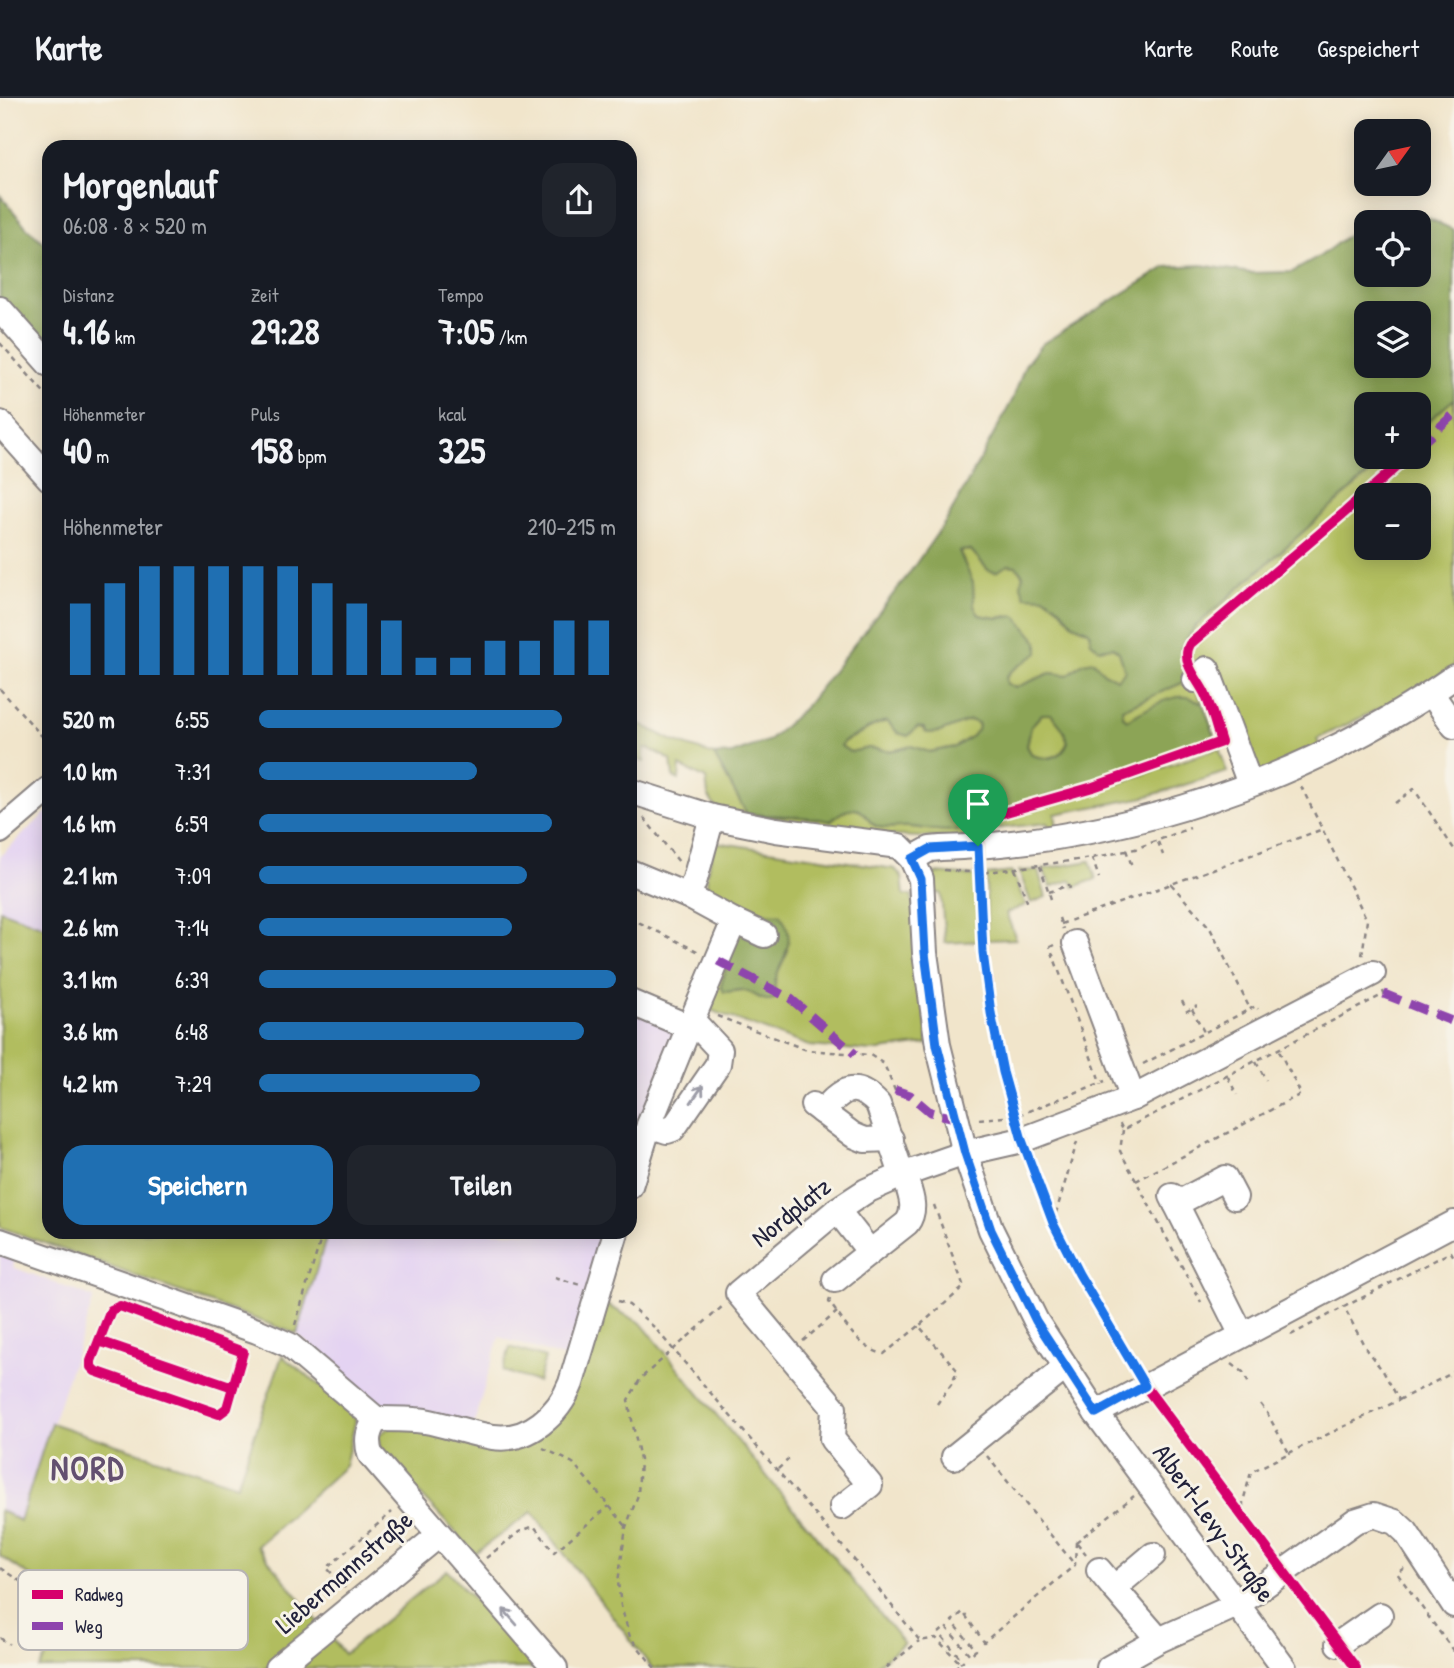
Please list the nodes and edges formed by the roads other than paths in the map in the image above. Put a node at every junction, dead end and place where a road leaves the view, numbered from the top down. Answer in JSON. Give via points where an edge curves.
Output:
{"nodes":[{"id":1,"x":0,"y":309,"type":"edge"},
{"id":2,"x":42,"y":356,"type":"edge"},
{"id":3,"x":0,"y":423,"type":"edge"},
{"id":4,"x":42,"y":470,"type":"edge"},
{"id":5,"x":1454,"y":677,"type":"edge"},
{"id":6,"x":1195,"y":680,"type":"dead end"},
{"id":7,"x":1431,"y":693,"type":"junction"},
{"id":8,"x":1454,"y":726,"type":"edge"},
{"id":9,"x":1250,"y":785,"type":"junction"},
{"id":10,"x":637,"y":793,"type":"edge"},
{"id":11,"x":42,"y":795,"type":"edge"},
{"id":12,"x":712,"y":817,"type":"junction"},
{"id":13,"x":0,"y":831,"type":"edge"},
{"id":14,"x":912,"y":859,"type":"junction"},
{"id":15,"x":637,"y":874,"type":"edge"},
{"id":16,"x":692,"y":887,"type":"junction"},
{"id":17,"x":734,"y":921,"type":"junction"},
{"id":18,"x":764,"y":935,"type":"dead end"},
{"id":19,"x":1064,"y":935,"type":"road end"},
{"id":20,"x":1366,"y":976,"type":"road end"},
{"id":21,"x":637,"y":1004,"type":"edge"},
{"id":22,"x":690,"y":1023,"type":"junction"},
{"id":23,"x":1133,"y":1098,"type":"junction"},
{"id":24,"x":649,"y":1125,"type":"junction"},
{"id":25,"x":891,"y":1139,"type":"junction"},
{"id":26,"x":965,"y":1153,"type":"junction"},
{"id":27,"x":637,"y":1164,"type":"edge"},
{"id":28,"x":903,"y":1175,"type":"junction"},
{"id":29,"x":1235,"y":1197,"type":"dead end"},
{"id":30,"x":837,"y":1210,"type":"junction"},
{"id":31,"x":1454,"y":1223,"type":"edge"},
{"id":32,"x":614,"y":1239,"type":"edge"},
{"id":33,"x":0,"y":1241,"type":"edge"},
{"id":34,"x":870,"y":1252,"type":"junction"},
{"id":35,"x":835,"y":1280,"type":"road end"},
{"id":36,"x":1242,"y":1335,"type":"junction"},
{"id":37,"x":1066,"y":1367,"type":"junction"},
{"id":38,"x":1096,"y":1413,"type":"junction"},
{"id":39,"x":376,"y":1419,"type":"junction"},
{"id":40,"x":954,"y":1457,"type":"dead end"},
{"id":41,"x":842,"y":1507,"type":"dead end"},
{"id":42,"x":439,"y":1535,"type":"junction"},
{"id":43,"x":1153,"y":1555,"type":"dead end"},
{"id":44,"x":1446,"y":1577,"type":"edge"},
{"id":45,"x":1237,"y":1605,"type":"junction"},
{"id":46,"x":1454,"y":1605,"type":"edge"},
{"id":47,"x":1380,"y":1615,"type":"dead end"},
{"id":48,"x":1159,"y":1640,"type":"junction"},
{"id":49,"x":1338,"y":1644,"type":"road end"},
{"id":50,"x":276,"y":1668,"type":"edge"},
{"id":51,"x":555,"y":1668,"type":"edge"},
{"id":52,"x":1109,"y":1668,"type":"edge"},
{"id":53,"x":1283,"y":1668,"type":"edge"}],
"edges":[{"from":1,"to":2,"type":"street"},
{"from":3,"to":4,"type":"street"},
{"from":5,"to":7,"type":"street"},
{"from":6,"to":9,"type":"street","via":[[1207,670]]},
{"from":7,"to":8,"type":"street"},
{"from":7,"to":9,"type":"street","via":[[1315,756]]},
{"from":9,"to":14,"type":"street","via":[[1104,828],[930,849]]},
{"from":10,"to":12,"type":"street"},
{"from":11,"to":13,"type":"street"},
{"from":12,"to":14,"type":"street","via":[[899,846]]},
{"from":12,"to":16,"type":"street"},
{"from":14,"to":26,"type":"street","name":"Albert-Levy-Straße","via":[[921,879],[933,1018]]},
{"from":15,"to":16,"type":"street"},
{"from":16,"to":17,"type":"street"},
{"from":17,"to":18,"type":"street"},
{"from":17,"to":22,"type":"street"},
{"from":19,"to":23,"type":"street"},
{"from":20,"to":23,"type":"street","via":[[1273,1038]]},
{"from":21,"to":22,"type":"street"},
{"from":22,"to":24,"type":"street"},
{"from":24,"to":22,"type":"street","one_way":true,"via":[[673,1129],[718,1064],[720,1050]]},
{"from":23,"to":26,"type":"street","via":[[1073,1120],[1019,1128]]},
{"from":24,"to":27,"type":"street"},
{"from":25,"to":25,"type":"street","via":[[877,1104],[858,1089],[847,1090],[818,1109],[865,1140]]},
{"from":25,"to":28,"type":"street"},
{"from":26,"to":28,"type":"street","name":"Nordplatz"},
{"from":26,"to":37,"type":"street","name":"Albert-Levy-Straße","via":[[991,1230],[1036,1321]]},
{"from":28,"to":30,"type":"street","name":"Nordplatz"},
{"from":28,"to":34,"type":"street","via":[[913,1215]]},
{"from":29,"to":36,"type":"street","via":[[1225,1178],[1174,1200]]},
{"from":30,"to":34,"type":"street"},
{"from":30,"to":41,"type":"street","name":"Nordplatz","via":[[738,1293],[834,1408],[832,1439],[870,1485]]},
{"from":31,"to":36,"type":"street"},
{"from":32,"to":39,"type":"street","via":[[565,1399],[544,1422],[510,1437],[494,1437],[425,1421]]},
{"from":33,"to":39,"type":"street","via":[[194,1320],[257,1331],[289,1345]]},
{"from":34,"to":35,"type":"street"},
{"from":36,"to":38,"type":"street"},
{"from":37,"to":38,"type":"street","name":"Albert-Levy-Straße"},
{"from":37,"to":40,"type":"street"},
{"from":38,"to":45,"type":"street","name":"Albert-Levy-Straße"},
{"from":39,"to":42,"type":"street","name":"Liebermannstraße","via":[[366,1442],[370,1454]]},
{"from":42,"to":50,"type":"street","name":"Liebermannstraße"},
{"from":51,"to":42,"type":"street","one_way":true},
{"from":43,"to":48,"type":"street","via":[[1101,1572]]},
{"from":44,"to":45,"type":"street","via":[[1422,1557],[1395,1522],[1374,1516],[1354,1521]]},
{"from":44,"to":46,"type":"street"},
{"from":45,"to":48,"type":"street"},
{"from":45,"to":53,"type":"street","name":"Albert-Levy-Straße"},
{"from":47,"to":49,"type":"street"},
{"from":48,"to":52,"type":"street"}]}
